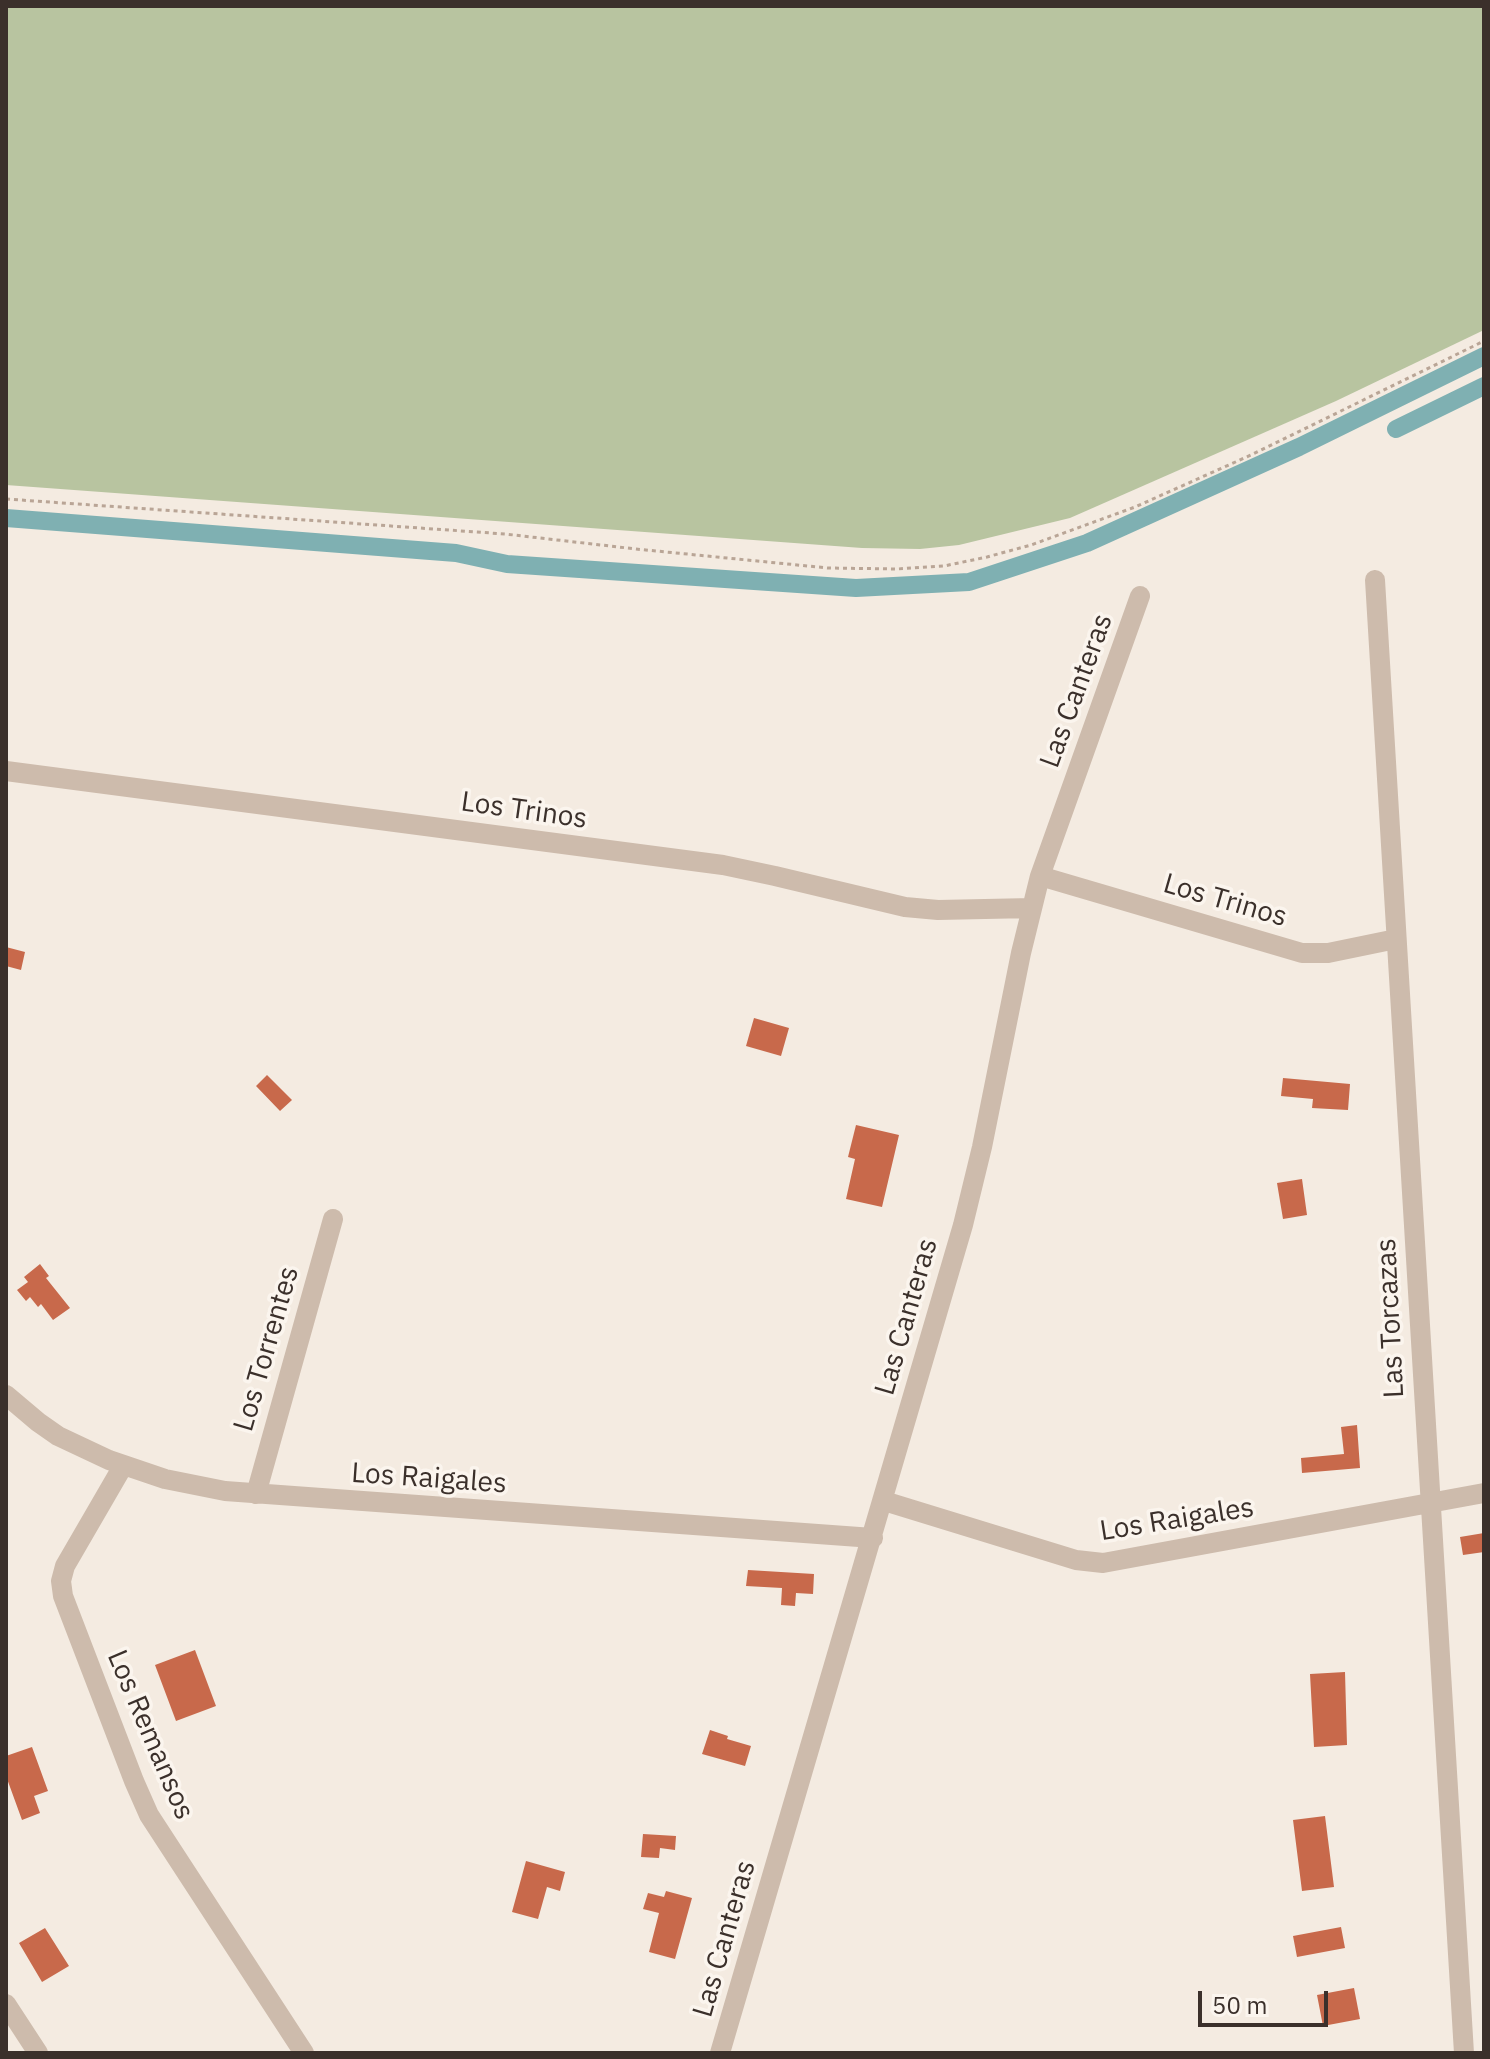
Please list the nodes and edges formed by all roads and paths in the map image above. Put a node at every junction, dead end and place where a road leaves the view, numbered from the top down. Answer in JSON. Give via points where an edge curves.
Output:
{"nodes":[{"id":1,"x":1484,"y":341,"type":"edge"},
{"id":2,"x":6,"y":499,"type":"edge"},
{"id":3,"x":1375,"y":580,"type":"dead end"},
{"id":4,"x":1140,"y":596,"type":"dead end"},
{"id":5,"x":6,"y":771,"type":"edge"},
{"id":6,"x":1040,"y":876,"type":"junction"},
{"id":7,"x":1032,"y":908,"type":"junction"},
{"id":8,"x":1396,"y":939,"type":"junction"},
{"id":9,"x":333,"y":1219,"type":"dead end"},
{"id":10,"x":6,"y":1395,"type":"edge"},
{"id":11,"x":123,"y":1466,"type":"junction"},
{"id":12,"x":1484,"y":1493,"type":"edge"},
{"id":13,"x":256,"y":1494,"type":"junction"},
{"id":14,"x":884,"y":1501,"type":"junction"},
{"id":15,"x":1430,"y":1503,"type":"junction"},
{"id":16,"x":873,"y":1538,"type":"junction"},
{"id":17,"x":6,"y":2004,"type":"edge"},
{"id":18,"x":38,"y":2053,"type":"edge"},
{"id":19,"x":304,"y":2053,"type":"edge"},
{"id":20,"x":720,"y":2053,"type":"edge"},
{"id":21,"x":1464,"y":2053,"type":"edge"}],
"edges":[{"from":1,"to":2,"type":"path","via":[[1135,507],[1031,545],[944,566],[828,568],[505,534]]},
{"from":3,"to":8,"type":"street","name":"Las Torcazas"},
{"from":4,"to":6,"type":"street","name":"Las Canteras"},
{"from":5,"to":7,"type":"street","name":"Los Trinos","via":[[723,865],[905,907]]},
{"from":6,"to":7,"type":"street","name":"Las Canteras"},
{"from":6,"to":8,"type":"street","name":"Los Trinos","via":[[1302,953]]},
{"from":7,"to":14,"type":"street","name":"Las Canteras","via":[[972,1188]]},
{"from":8,"to":15,"type":"street","name":"Las Torcazas"},
{"from":9,"to":13,"type":"street","name":"Los Torrentes"},
{"from":10,"to":11,"type":"street","name":"Los Raigales","via":[[58,1436]]},
{"from":11,"to":13,"type":"street","name":"Los Raigales","via":[[195,1486]]},
{"from":11,"to":19,"type":"street","name":"Los Remansos","via":[[65,1566],[63,1596],[149,1815]]},
{"from":12,"to":15,"type":"street","name":"Los Raigales"},
{"from":13,"to":16,"type":"street","name":"Los Raigales"},
{"from":14,"to":15,"type":"street","name":"Los Raigales","via":[[1076,1560],[1103,1563]]},
{"from":14,"to":16,"type":"street","name":"Las Canteras"},
{"from":15,"to":21,"type":"street","name":"Las Torcazas"},
{"from":16,"to":20,"type":"street","name":"Las Canteras"},
{"from":17,"to":18,"type":"street"}]}
